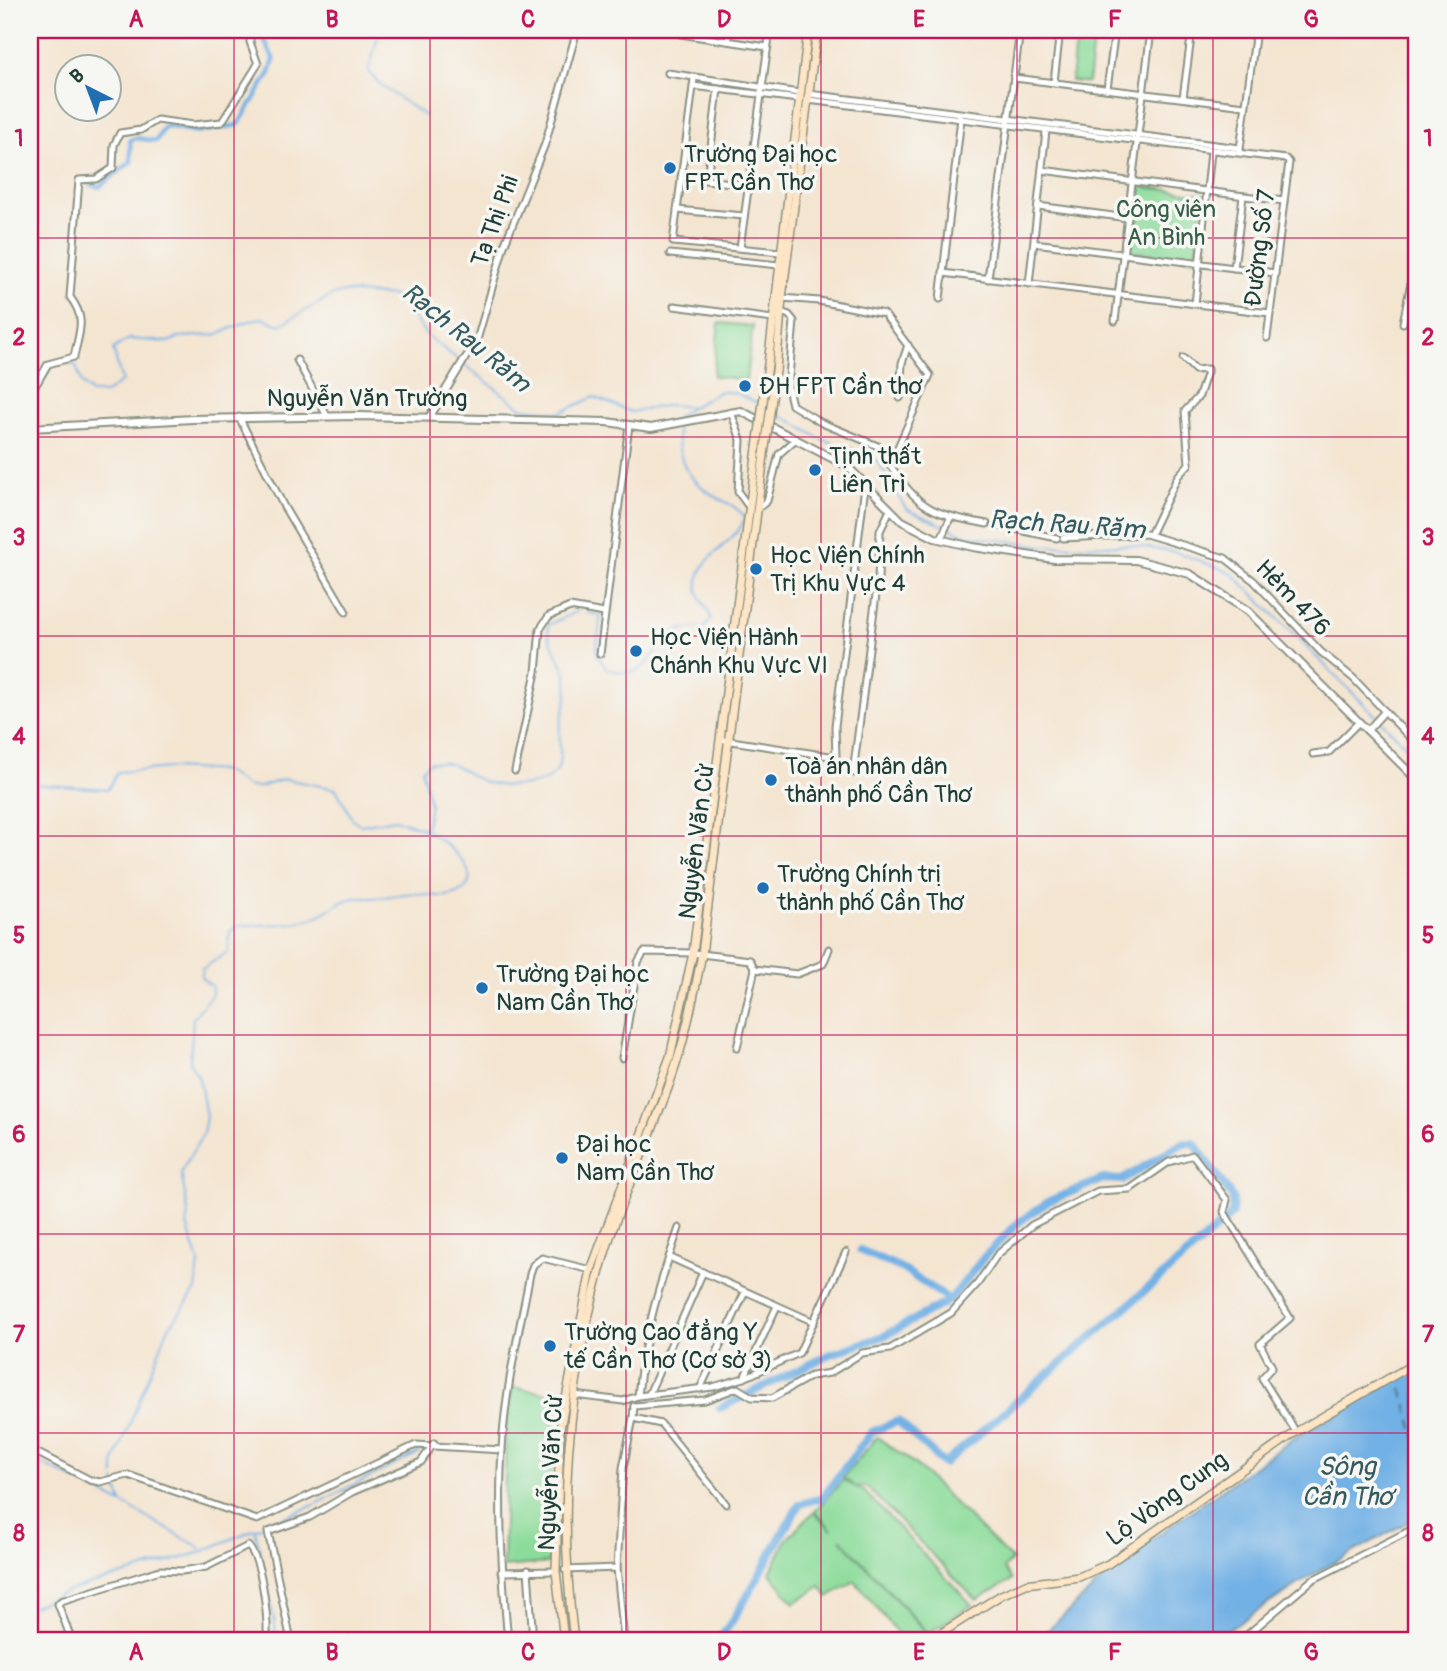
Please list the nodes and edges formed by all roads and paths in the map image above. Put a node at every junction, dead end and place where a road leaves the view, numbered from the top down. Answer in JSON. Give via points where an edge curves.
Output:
{"nodes":[{"id":1,"x":250,"y":30,"type":"edge"},
{"id":2,"x":577,"y":30,"type":"edge"},
{"id":3,"x":730,"y":30,"type":"edge"},
{"id":4,"x":769,"y":30,"type":"edge"},
{"id":5,"x":807,"y":30,"type":"edge"},
{"id":6,"x":817,"y":30,"type":"edge"},
{"id":7,"x":1020,"y":30,"type":"edge"},
{"id":8,"x":1060,"y":30,"type":"edge"},
{"id":9,"x":1115,"y":30,"type":"edge"},
{"id":10,"x":1151,"y":30,"type":"edge"},
{"id":11,"x":1192,"y":30,"type":"edge"},
{"id":12,"x":1256,"y":30,"type":"edge"},
{"id":13,"x":698,"y":33,"type":"edge"},
{"id":14,"x":680,"y":34,"type":"dead end"},
{"id":15,"x":728,"y":41,"type":"junction"},
{"id":16,"x":767,"y":47,"type":"junction"},
{"id":17,"x":668,"y":73,"type":"dead end"},
{"id":18,"x":1014,"y":78,"type":"junction"},
{"id":19,"x":694,"y":79,"type":"junction"},
{"id":20,"x":1054,"y":82,"type":"junction"},
{"id":21,"x":693,"y":86,"type":"junction"},
{"id":22,"x":718,"y":89,"type":"junction"},
{"id":23,"x":1107,"y":89,"type":"junction"},
{"id":24,"x":762,"y":91,"type":"junction"},
{"id":25,"x":1144,"y":92,"type":"junction"},
{"id":26,"x":799,"y":96,"type":"junction"},
{"id":27,"x":808,"y":97,"type":"junction"},
{"id":28,"x":1183,"y":98,"type":"junction"},
{"id":29,"x":1245,"y":106,"type":"junction"},
{"id":30,"x":961,"y":117,"type":"junction"},
{"id":31,"x":1009,"y":118,"type":"junction"},
{"id":32,"x":1009,"y":126,"type":"junction"},
{"id":33,"x":1046,"y":131,"type":"junction"},
{"id":34,"x":1138,"y":138,"type":"junction"},
{"id":35,"x":1240,"y":148,"type":"junction"},
{"id":36,"x":1211,"y":152,"type":"junction"},
{"id":37,"x":1239,"y":155,"type":"junction"},
{"id":38,"x":1042,"y":170,"type":"junction"},
{"id":39,"x":681,"y":177,"type":"junction"},
{"id":40,"x":707,"y":180,"type":"junction"},
{"id":41,"x":1133,"y":182,"type":"junction"},
{"id":42,"x":748,"y":185,"type":"junction"},
{"id":43,"x":1207,"y":191,"type":"junction"},
{"id":44,"x":1243,"y":196,"type":"junction"},
{"id":45,"x":1284,"y":201,"type":"junction"},
{"id":46,"x":1038,"y":206,"type":"junction"},
{"id":47,"x":677,"y":210,"type":"junction"},
{"id":48,"x":744,"y":216,"type":"junction"},
{"id":49,"x":1128,"y":218,"type":"junction"},
{"id":50,"x":1034,"y":243,"type":"junction"},
{"id":51,"x":740,"y":248,"type":"junction"},
{"id":52,"x":784,"y":252,"type":"junction"},
{"id":53,"x":670,"y":254,"type":"dead end"},
{"id":54,"x":1124,"y":254,"type":"junction"},
{"id":55,"x":1417,"y":260,"type":"edge"},
{"id":56,"x":1199,"y":263,"type":"junction"},
{"id":57,"x":779,"y":265,"type":"junction"},
{"id":58,"x":1234,"y":268,"type":"junction"},
{"id":59,"x":1275,"y":272,"type":"junction"},
{"id":60,"x":943,"y":273,"type":"junction"},
{"id":61,"x":1415,"y":274,"type":"edge"},
{"id":62,"x":988,"y":279,"type":"junction"},
{"id":63,"x":1030,"y":284,"type":"junction"},
{"id":64,"x":1119,"y":295,"type":"junction"},
{"id":65,"x":782,"y":298,"type":"junction"},
{"id":66,"x":940,"y":299,"type":"dead end"},
{"id":67,"x":1195,"y":304,"type":"junction"},
{"id":68,"x":674,"y":306,"type":"dead end"},
{"id":69,"x":781,"y":312,"type":"junction"},
{"id":70,"x":1270,"y":313,"type":"junction"},
{"id":71,"x":773,"y":319,"type":"junction"},
{"id":72,"x":1115,"y":321,"type":"dead end"},
{"id":73,"x":1403,"y":323,"type":"dead end"},
{"id":74,"x":1267,"y":338,"type":"dead end"},
{"id":75,"x":908,"y":345,"type":"junction"},
{"id":76,"x":1184,"y":358,"type":"dead end"},
{"id":77,"x":297,"y":360,"type":"dead end"},
{"id":78,"x":463,"y":362,"type":"joint"},
{"id":79,"x":30,"y":380,"type":"edge"},
{"id":80,"x":900,"y":398,"type":"dead end"},
{"id":81,"x":731,"y":412,"type":"junction"},
{"id":82,"x":327,"y":416,"type":"junction"},
{"id":83,"x":430,"y":416,"type":"junction"},
{"id":84,"x":239,"y":417,"type":"junction"},
{"id":85,"x":629,"y":425,"type":"junction"},
{"id":86,"x":30,"y":428,"type":"edge"},
{"id":87,"x":796,"y":439,"type":"junction"},
{"id":88,"x":880,"y":447,"type":"dead end"},
{"id":89,"x":865,"y":486,"type":"junction"},
{"id":90,"x":753,"y":508,"type":"junction"},
{"id":91,"x":890,"y":510,"type":"junction"},
{"id":92,"x":951,"y":517,"type":"junction"},
{"id":93,"x":987,"y":524,"type":"dead end"},
{"id":94,"x":995,"y":525,"type":"dead end"},
{"id":95,"x":1150,"y":535,"type":"junction"},
{"id":96,"x":943,"y":536,"type":"junction"},
{"id":97,"x":346,"y":612,"type":"dead end"},
{"id":98,"x":604,"y":613,"type":"junction"},
{"id":99,"x":600,"y":653,"type":"dead end"},
{"id":100,"x":1384,"y":712,"type":"junction"},
{"id":101,"x":1359,"y":722,"type":"junction"},
{"id":102,"x":1368,"y":730,"type":"junction"},
{"id":103,"x":725,"y":740,"type":"junction"},
{"id":104,"x":1417,"y":745,"type":"edge"},
{"id":105,"x":1313,"y":754,"type":"dead end"},
{"id":106,"x":514,"y":772,"type":"dead end"},
{"id":107,"x":853,"y":773,"type":"dead end"},
{"id":108,"x":1417,"y":780,"type":"edge"},
{"id":109,"x":709,"y":830,"type":"junction"},
{"id":110,"x":718,"y":831,"type":"junction"},
{"id":111,"x":829,"y":949,"type":"dead end"},
{"id":112,"x":697,"y":953,"type":"junction"},
{"id":113,"x":755,"y":969,"type":"junction"},
{"id":114,"x":737,"y":1048,"type":"dead end"},
{"id":115,"x":622,"y":1058,"type":"dead end"},
{"id":116,"x":679,"y":1227,"type":"dead end"},
{"id":117,"x":606,"y":1236,"type":"junction"},
{"id":118,"x":846,"y":1252,"type":"dead end"},
{"id":119,"x":669,"y":1257,"type":"junction"},
{"id":120,"x":592,"y":1270,"type":"junction"},
{"id":121,"x":703,"y":1272,"type":"junction"},
{"id":122,"x":746,"y":1292,"type":"junction"},
{"id":123,"x":777,"y":1306,"type":"junction"},
{"id":124,"x":586,"y":1312,"type":"junction"},
{"id":125,"x":814,"y":1322,"type":"junction"},
{"id":126,"x":1417,"y":1362,"type":"edge"},
{"id":127,"x":744,"y":1378,"type":"junction"},
{"id":128,"x":700,"y":1388,"type":"junction"},
{"id":129,"x":570,"y":1394,"type":"junction"},
{"id":130,"x":649,"y":1394,"type":"junction"},
{"id":131,"x":635,"y":1401,"type":"junction"},
{"id":132,"x":633,"y":1418,"type":"junction"},
{"id":133,"x":1296,"y":1432,"type":"junction"},
{"id":134,"x":434,"y":1443,"type":"junction"},
{"id":135,"x":30,"y":1449,"type":"edge"},
{"id":136,"x":502,"y":1450,"type":"junction"},
{"id":137,"x":562,"y":1488,"type":"junction"},
{"id":138,"x":726,"y":1504,"type":"dead end"},
{"id":139,"x":1417,"y":1527,"type":"edge"},
{"id":140,"x":617,"y":1568,"type":"junction"},
{"id":141,"x":528,"y":1570,"type":"junction"},
{"id":142,"x":565,"y":1570,"type":"junction"},
{"id":143,"x":556,"y":1571,"type":"junction"},
{"id":144,"x":501,"y":1572,"type":"junction"},
{"id":145,"x":72,"y":1641,"type":"edge"},
{"id":146,"x":267,"y":1641,"type":"edge"},
{"id":147,"x":291,"y":1641,"type":"edge"},
{"id":148,"x":508,"y":1641,"type":"edge"},
{"id":149,"x":533,"y":1641,"type":"edge"},
{"id":150,"x":565,"y":1641,"type":"edge"},
{"id":151,"x":574,"y":1641,"type":"edge"},
{"id":152,"x":624,"y":1641,"type":"edge"},
{"id":153,"x":929,"y":1641,"type":"edge"},
{"id":154,"x":1240,"y":1641,"type":"edge"}],
"edges":[{"from":1,"to":79,"type":"street","via":[[258,64],[222,122],[192,125],[158,120],[141,130],[120,133],[114,145],[113,168],[96,179],[79,180],[70,297],[81,320],[74,357],[48,364],[37,383]]},
{"from":2,"to":78,"type":"street","name":"Tạ Thị Phi","via":[[545,144],[504,246],[477,340]]},
{"from":3,"to":15,"type":"street"},
{"from":4,"to":16,"type":"street"},
{"from":5,"to":26,"type":"main road","name":"Nguyễn Văn Cừ"},
{"from":6,"to":27,"type":"main road","name":"Nguyễn Văn Cừ"},
{"from":7,"to":18,"type":"street"},
{"from":8,"to":20,"type":"street"},
{"from":9,"to":23,"type":"street"},
{"from":10,"to":25,"type":"street"},
{"from":11,"to":28,"type":"street"},
{"from":12,"to":29,"type":"street"},
{"from":13,"to":14,"type":"street"},
{"from":13,"to":15,"type":"street"},
{"from":15,"to":16,"type":"street"},
{"from":16,"to":24,"type":"street"},
{"from":17,"to":19,"type":"street"},
{"from":18,"to":20,"type":"street"},
{"from":18,"to":31,"type":"street"},
{"from":19,"to":21,"type":"street"},
{"from":19,"to":24,"type":"street"},
{"from":20,"to":23,"type":"street"},
{"from":21,"to":22,"type":"street"},
{"from":21,"to":39,"type":"street"},
{"from":22,"to":24,"type":"street"},
{"from":22,"to":40,"type":"street"},
{"from":23,"to":25,"type":"street"},
{"from":24,"to":26,"type":"street"},
{"from":24,"to":42,"type":"street"},
{"from":25,"to":28,"type":"street"},
{"from":25,"to":34,"type":"street"},
{"from":26,"to":27,"type":"street"},
{"from":26,"to":52,"type":"main road","name":"Nguyễn Văn Cừ"},
{"from":27,"to":30,"type":"street"},
{"from":27,"to":52,"type":"main road","name":"Nguyễn Văn Cừ"},
{"from":28,"to":29,"type":"street"},
{"from":29,"to":35,"type":"street"},
{"from":30,"to":31,"type":"street"},
{"from":30,"to":32,"type":"street"},
{"from":30,"to":60,"type":"street"},
{"from":31,"to":32,"type":"street"},
{"from":31,"to":34,"type":"street"},
{"from":32,"to":33,"type":"street"},
{"from":32,"to":62,"type":"street"},
{"from":33,"to":34,"type":"street"},
{"from":33,"to":38,"type":"street"},
{"from":34,"to":35,"type":"street"},
{"from":34,"to":36,"type":"street"},
{"from":34,"to":41,"type":"street"},
{"from":35,"to":37,"type":"street"},
{"from":36,"to":37,"type":"street"},
{"from":36,"to":43,"type":"street"},
{"from":37,"to":45,"type":"street","name":"Đường Số 7","via":[[1289,162]]},
{"from":38,"to":41,"type":"street"},
{"from":38,"to":46,"type":"street"},
{"from":39,"to":40,"type":"street"},
{"from":39,"to":47,"type":"street"},
{"from":40,"to":42,"type":"street"},
{"from":41,"to":43,"type":"street"},
{"from":41,"to":49,"type":"street"},
{"from":42,"to":48,"type":"street"},
{"from":43,"to":44,"type":"street"},
{"from":43,"to":56,"type":"street"},
{"from":44,"to":45,"type":"street"},
{"from":44,"to":58,"type":"street"},
{"from":45,"to":59,"type":"street","name":"Đường Số 7"},
{"from":46,"to":49,"type":"street"},
{"from":46,"to":50,"type":"street"},
{"from":47,"to":48,"type":"street"},
{"from":47,"to":51,"type":"street","via":[[673,242]]},
{"from":48,"to":51,"type":"street"},
{"from":49,"to":54,"type":"street"},
{"from":50,"to":54,"type":"street"},
{"from":50,"to":63,"type":"street"},
{"from":51,"to":52,"type":"street"},
{"from":52,"to":57,"type":"main road","name":"Nguyễn Văn Cừ"},
{"from":52,"to":65,"type":"main road","name":"Nguyễn Văn Cừ"},
{"from":53,"to":57,"type":"street"},
{"from":54,"to":56,"type":"street"},
{"from":54,"to":64,"type":"street"},
{"from":55,"to":61,"type":"street"},
{"from":56,"to":58,"type":"street"},
{"from":56,"to":67,"type":"street"},
{"from":57,"to":71,"type":"main road","name":"Nguyễn Văn Cừ"},
{"from":58,"to":59,"type":"street"},
{"from":59,"to":70,"type":"street","name":"Đường Số 7"},
{"from":60,"to":62,"type":"street"},
{"from":60,"to":66,"type":"street"},
{"from":61,"to":73,"type":"street"},
{"from":62,"to":63,"type":"street"},
{"from":63,"to":64,"type":"street"},
{"from":64,"to":67,"type":"street"},
{"from":64,"to":72,"type":"street"},
{"from":65,"to":69,"type":"main road","name":"Nguyễn Văn Cừ"},
{"from":65,"to":75,"type":"street","via":[[878,312]]},
{"from":67,"to":70,"type":"street"},
{"from":68,"to":71,"type":"street"},
{"from":69,"to":88,"type":"street","via":[[794,321],[788,388],[792,405]]},
{"from":69,"to":90,"type":"main road","name":"Nguyễn Văn Cừ","bridge":true},
{"from":70,"to":74,"type":"street","name":"Đường Số 7"},
{"from":71,"to":90,"type":"main road","name":"Nguyễn Văn Cừ","bridge":true},
{"from":75,"to":80,"type":"street"},
{"from":75,"to":92,"type":"street","via":[[930,372],[903,442],[890,462],[918,502]]},
{"from":76,"to":95,"type":"street","via":[[1195,370],[1207,372],[1199,396],[1185,411],[1189,464],[1170,490]]},
{"from":77,"to":82,"type":"street"},
{"from":78,"to":83,"type":"street","name":"Tạ Thị Phi"},
{"from":81,"to":85,"type":"street","name":"Nguyễn Văn Trường","via":[[651,428]]},
{"from":81,"to":87,"type":"street","name":"Nguyễn Văn Trường","via":[[752,415]]},
{"from":81,"to":90,"type":"street","via":[[741,440],[738,492]]},
{"from":82,"to":83,"type":"street","name":"Nguyễn Văn Trường"},
{"from":82,"to":84,"type":"street","name":"Nguyễn Văn Trường"},
{"from":83,"to":85,"type":"street","name":"Nguyễn Văn Trường"},
{"from":84,"to":86,"type":"street","name":"Nguyễn Văn Trường"},
{"from":84,"to":97,"type":"street","via":[[284,507]]},
{"from":85,"to":98,"type":"street"},
{"from":87,"to":89,"type":"street","name":"Nguyễn Văn Trường","via":[[847,467]]},
{"from":87,"to":90,"type":"street","via":[[779,454],[767,500]]},
{"from":89,"to":91,"type":"street","name":"Nguyễn Văn Trường"},
{"from":89,"to":103,"type":"street","via":[[834,734],[836,757]]},
{"from":90,"to":103,"type":"main road","name":"Nguyễn Văn Cừ"},
{"from":91,"to":96,"type":"street","name":"Nguyễn Văn Trường","via":[[902,521]]},
{"from":91,"to":107,"type":"street","via":[[880,531]]},
{"from":92,"to":93,"type":"street"},
{"from":92,"to":96,"type":"street"},
{"from":94,"to":95,"type":"street","name":"Hẻm 476","via":[[1060,538]]},
{"from":95,"to":100,"type":"street","name":"Hẻm 476","via":[[1225,558],[1236,566]]},
{"from":96,"to":101,"type":"street","name":"Nguyễn Văn Trường","via":[[973,547],[1054,559],[1136,560],[1190,574],[1248,611]]},
{"from":98,"to":99,"type":"street"},
{"from":98,"to":106,"type":"street","via":[[570,607],[549,616],[540,629],[536,672]]},
{"from":100,"to":102,"type":"street"},
{"from":100,"to":104,"type":"street","name":"Hẻm 476"},
{"from":101,"to":102,"type":"street","name":"Nguyễn Văn Trường"},
{"from":101,"to":105,"type":"street","via":[[1329,752]]},
{"from":102,"to":108,"type":"street","name":"Nguyễn Văn Trường"},
{"from":103,"to":109,"type":"main road","name":"Nguyễn Văn Cừ"},
{"from":103,"to":110,"type":"main road","name":"Nguyễn Văn Cừ"},
{"from":109,"to":110,"type":"main road"},
{"from":109,"to":112,"type":"main road","name":"Nguyễn Văn Cừ"},
{"from":110,"to":112,"type":"main road","name":"Nguyễn Văn Cừ"},
{"from":111,"to":113,"type":"street","via":[[823,964],[803,973]]},
{"from":112,"to":113,"type":"street","via":[[747,959]]},
{"from":112,"to":115,"type":"street","via":[[642,953]]},
{"from":112,"to":117,"type":"main road","name":"Nguyễn Văn Cừ","via":[[674,1058]]},
{"from":113,"to":114,"type":"street"},
{"from":116,"to":119,"type":"street"},
{"from":117,"to":120,"type":"main road","name":"Nguyễn Văn Cừ"},
{"from":117,"to":124,"type":"main road","name":"Nguyễn Văn Cừ"},
{"from":118,"to":125,"type":"street"},
{"from":119,"to":121,"type":"street"},
{"from":119,"to":131,"type":"street"},
{"from":120,"to":124,"type":"main road","name":"Nguyễn Văn Cừ"},
{"from":120,"to":136,"type":"street","via":[[547,1259],[533,1265],[511,1373]]},
{"from":121,"to":122,"type":"street"},
{"from":121,"to":130,"type":"street"},
{"from":122,"to":123,"type":"street"},
{"from":122,"to":128,"type":"street"},
{"from":123,"to":125,"type":"street"},
{"from":123,"to":127,"type":"street"},
{"from":124,"to":129,"type":"main road","name":"Nguyễn Văn Cừ"},
{"from":125,"to":127,"type":"street","via":[[799,1353]]},
{"from":126,"to":133,"type":"main road","name":"Lộ Vòng Cung"},
{"from":127,"to":128,"type":"street"},
{"from":128,"to":130,"type":"street"},
{"from":129,"to":131,"type":"street"},
{"from":129,"to":137,"type":"main road","name":"Nguyễn Văn Cừ"},
{"from":130,"to":131,"type":"street"},
{"from":131,"to":132,"type":"street"},
{"from":131,"to":133,"type":"street","via":[[684,1403],[739,1389],[752,1397],[777,1396],[811,1376],[835,1371],[862,1353],[890,1349],[951,1313],[997,1255],[1032,1224],[1098,1191],[1137,1186],[1178,1157],[1193,1155],[1227,1200],[1224,1213],[1290,1318],[1260,1346],[1272,1367],[1262,1378]]},
{"from":132,"to":138,"type":"street","via":[[661,1424]]},
{"from":132,"to":140,"type":"street","via":[[623,1468]]},
{"from":133,"to":153,"type":"main road","name":"Lộ Vòng Cung","via":[[1108,1564],[1079,1577],[1026,1584]]},
{"from":134,"to":135,"type":"street","via":[[400,1451],[257,1520],[128,1475],[100,1482]]},
{"from":134,"to":136,"type":"street"},
{"from":134,"to":147,"type":"street","via":[[421,1462],[352,1492],[310,1517],[268,1532]]},
{"from":136,"to":144,"type":"street"},
{"from":137,"to":142,"type":"main road","name":"Nguyễn Văn Cừ"},
{"from":137,"to":143,"type":"main road","name":"Nguyễn Văn Cừ"},
{"from":139,"to":154,"type":"street","via":[[1312,1580]]},
{"from":140,"to":142,"type":"street"},
{"from":140,"to":152,"type":"street"},
{"from":141,"to":143,"type":"street"},
{"from":141,"to":144,"type":"street"},
{"from":141,"to":149,"type":"street"},
{"from":142,"to":143,"type":"main road"},
{"from":142,"to":151,"type":"main road","name":"Nguyễn Văn Cừ"},
{"from":143,"to":150,"type":"main road","name":"Nguyễn Văn Cừ"},
{"from":144,"to":148,"type":"street"},
{"from":145,"to":146,"type":"street","via":[[58,1604],[61,1601],[160,1570],[206,1567],[247,1546],[261,1583]]}]}
